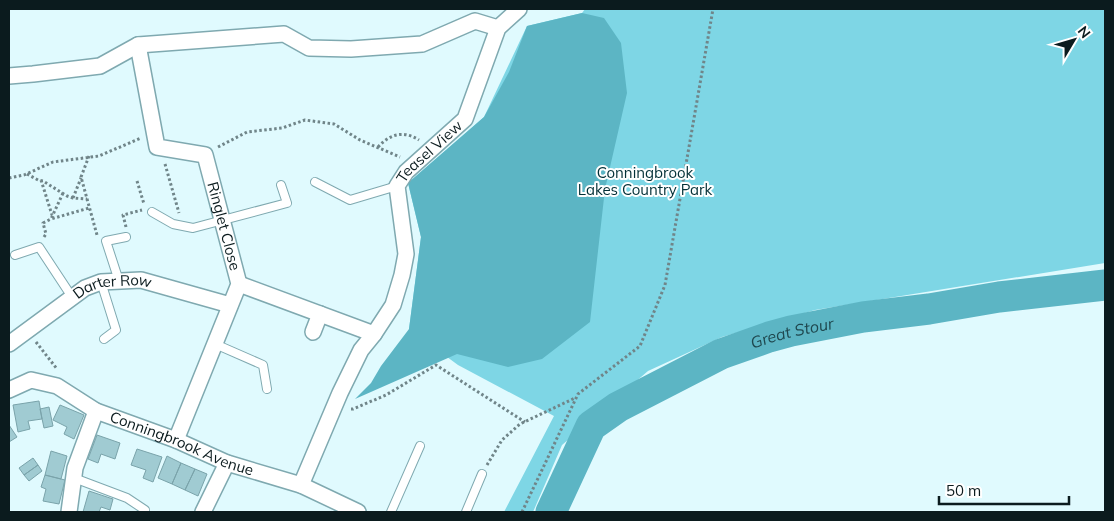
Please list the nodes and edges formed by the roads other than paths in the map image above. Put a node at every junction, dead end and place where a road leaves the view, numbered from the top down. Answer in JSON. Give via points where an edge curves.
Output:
{"nodes":[{"id":1,"x":519,"y":9,"type":"edge"},
{"id":2,"x":498,"y":28,"type":"junction"},
{"id":3,"x":138,"y":44,"type":"junction"},
{"id":4,"x":9,"y":76,"type":"edge"},
{"id":5,"x":315,"y":182,"type":"dead end"},
{"id":6,"x":280,"y":185,"type":"dead end"},
{"id":7,"x":397,"y":186,"type":"junction"},
{"id":8,"x":152,"y":212,"type":"dead end"},
{"id":9,"x":222,"y":220,"type":"junction"},
{"id":10,"x":126,"y":237,"type":"road end"},
{"id":11,"x":15,"y":255,"type":"dead end"},
{"id":12,"x":119,"y":281,"type":"junction"},
{"id":13,"x":101,"y":282,"type":"junction"},
{"id":14,"x":239,"y":284,"type":"junction"},
{"id":15,"x":72,"y":297,"type":"junction"},
{"id":16,"x":230,"y":305,"type":"junction"},
{"id":17,"x":320,"y":314,"type":"junction"},
{"id":18,"x":313,"y":332,"type":"dead end"},
{"id":19,"x":374,"y":334,"type":"junction"},
{"id":20,"x":104,"y":339,"type":"dead end"},
{"id":21,"x":9,"y":344,"type":"edge"},
{"id":22,"x":215,"y":344,"type":"junction"},
{"id":23,"x":267,"y":389,"type":"dead end"},
{"id":24,"x":9,"y":390,"type":"edge"},
{"id":25,"x":96,"y":412,"type":"junction"},
{"id":26,"x":176,"y":440,"type":"junction"},
{"id":27,"x":420,"y":446,"type":"dead end"},
{"id":28,"x":227,"y":463,"type":"junction"},
{"id":29,"x":482,"y":474,"type":"road end"},
{"id":30,"x":74,"y":478,"type":"junction"},
{"id":31,"x":301,"y":486,"type":"junction"},
{"id":32,"x":145,"y":510,"type":"dead end"},
{"id":33,"x":69,"y":512,"type":"edge"},
{"id":34,"x":203,"y":512,"type":"edge"},
{"id":35,"x":358,"y":512,"type":"edge"},
{"id":36,"x":391,"y":512,"type":"edge"},
{"id":37,"x":466,"y":512,"type":"edge"}],
"edges":[{"from":1,"to":2,"type":"street","name":"Teasel View"},
{"from":2,"to":3,"type":"street","via":[[475,21],[422,44],[351,49],[309,48],[284,34]]},
{"from":2,"to":7,"type":"street","name":"Teasel View","via":[[465,118],[406,172]]},
{"from":3,"to":4,"type":"street","via":[[100,66]]},
{"from":3,"to":9,"type":"street","name":"Ringlet Close","via":[[157,147],[204,155]]},
{"from":5,"to":7,"type":"lane","via":[[350,200]]},
{"from":6,"to":9,"type":"lane","via":[[286,203]]},
{"from":7,"to":19,"type":"street","name":"Teasel View","via":[[406,254],[393,304]]},
{"from":8,"to":9,"type":"lane","via":[[173,224],[193,228]]},
{"from":9,"to":14,"type":"street","name":"Ringlet Close"},
{"from":10,"to":12,"type":"lane","via":[[106,241]]},
{"from":11,"to":15,"type":"lane","via":[[39,247]]},
{"from":12,"to":13,"type":"street","name":"Darter Row"},
{"from":12,"to":16,"type":"street","name":"Darter Row","via":[[141,280]]},
{"from":13,"to":15,"type":"street","name":"Darter Row"},
{"from":13,"to":20,"type":"lane","via":[[116,330]]},
{"from":14,"to":16,"type":"street","name":"Ringlet Close"},
{"from":14,"to":17,"type":"street"},
{"from":15,"to":21,"type":"street","name":"Darter Row"},
{"from":16,"to":22,"type":"street","name":"Ringlet Close"},
{"from":17,"to":18,"type":"street"},
{"from":17,"to":19,"type":"street"},
{"from":19,"to":31,"type":"street","name":"Teasel View","via":[[340,393]]},
{"from":22,"to":23,"type":"lane","via":[[263,365]]},
{"from":22,"to":26,"type":"street","name":"Ringlet Close"},
{"from":24,"to":25,"type":"street","name":"Conningbrook Avenue","via":[[31,380],[57,386]]},
{"from":25,"to":26,"type":"street","name":"Conningbrook Avenue"},
{"from":25,"to":30,"type":"street"},
{"from":26,"to":28,"type":"street","name":"Conningbrook Avenue"},
{"from":27,"to":36,"type":"lane"},
{"from":28,"to":31,"type":"street","name":"Conningbrook Avenue"},
{"from":28,"to":34,"type":"street"},
{"from":29,"to":37,"type":"lane"},
{"from":30,"to":32,"type":"lane","via":[[127,498]]},
{"from":30,"to":33,"type":"street"},
{"from":31,"to":35,"type":"street","name":"Conningbrook Avenue"}]}
